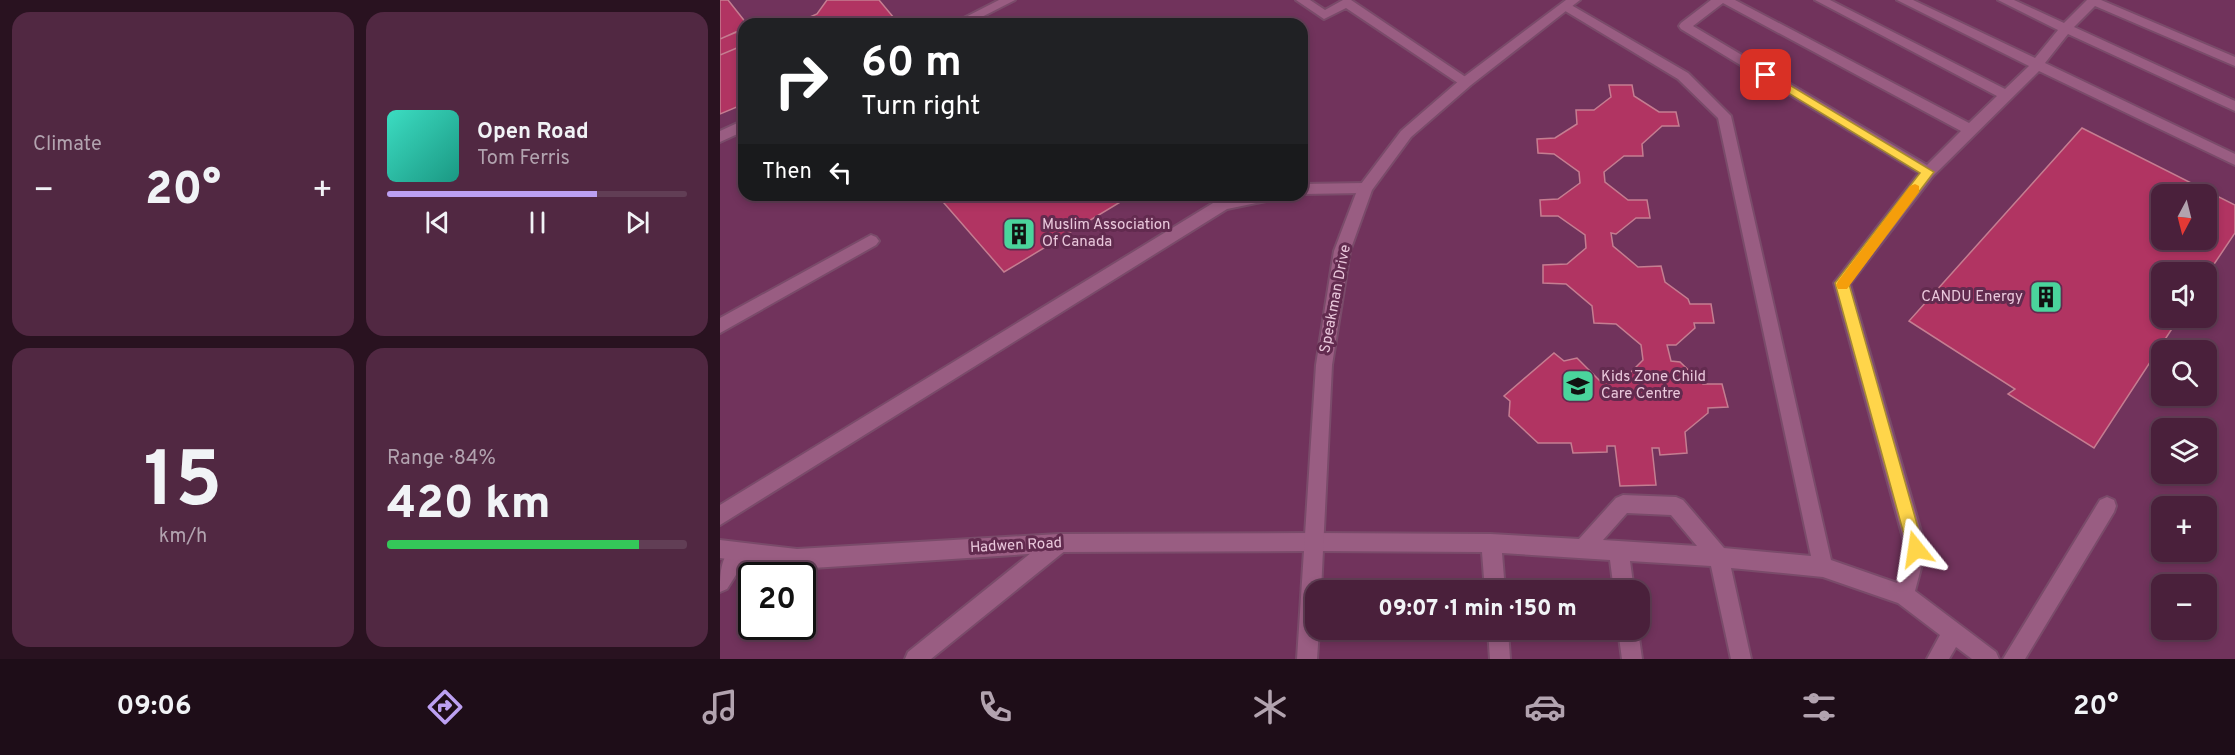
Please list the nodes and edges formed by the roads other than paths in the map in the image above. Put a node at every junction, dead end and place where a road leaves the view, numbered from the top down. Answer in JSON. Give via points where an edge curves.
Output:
{"nodes":[{"id":1,"x":1009,"y":0,"type":"edge"},
{"id":2,"x":1302,"y":0,"type":"edge"},
{"id":3,"x":1719,"y":0,"type":"edge"},
{"id":4,"x":1726,"y":0,"type":"edge"},
{"id":5,"x":1821,"y":0,"type":"edge"},
{"id":6,"x":1903,"y":0,"type":"edge"},
{"id":7,"x":2004,"y":0,"type":"edge"},
{"id":8,"x":1350,"y":2,"type":"edge"},
{"id":9,"x":1570,"y":3,"type":"edge"},
{"id":10,"x":971,"y":18,"type":"edge"},
{"id":11,"x":2066,"y":28,"type":"junction"},
{"id":12,"x":2235,"y":62,"type":"edge"},
{"id":13,"x":2037,"y":65,"type":"junction"},
{"id":14,"x":1466,"y":82,"type":"junction"},
{"id":15,"x":2006,"y":95,"type":"junction"},
{"id":16,"x":2235,"y":106,"type":"edge"},
{"id":17,"x":738,"y":128,"type":"edge"},
{"id":18,"x":1970,"y":130,"type":"junction"},
{"id":19,"x":720,"y":136,"type":"edge"},
{"id":20,"x":2235,"y":160,"type":"edge"},
{"id":21,"x":1928,"y":172,"type":"junction"},
{"id":22,"x":1365,"y":188,"type":"junction"},
{"id":23,"x":1308,"y":189,"type":"edge"},
{"id":24,"x":1239,"y":201,"type":"edge"},
{"id":25,"x":871,"y":241,"type":"dead end"},
{"id":26,"x":720,"y":326,"type":"edge"},
{"id":27,"x":2107,"y":506,"type":"dead end"},
{"id":28,"x":720,"y":516,"type":"edge"},
{"id":29,"x":1314,"y":542,"type":"junction"},
{"id":30,"x":1059,"y":543,"type":"junction"},
{"id":31,"x":1491,"y":543,"type":"junction"},
{"id":32,"x":720,"y":549,"type":"edge"},
{"id":33,"x":1583,"y":549,"type":"junction"},
{"id":34,"x":1619,"y":551,"type":"junction"},
{"id":35,"x":740,"y":553,"type":"junction"},
{"id":36,"x":1719,"y":557,"type":"junction"},
{"id":37,"x":1824,"y":567,"type":"junction"},
{"id":38,"x":1494,"y":580,"type":"edge"},
{"id":39,"x":1623,"y":580,"type":"edge"},
{"id":40,"x":720,"y":582,"type":"edge"},
{"id":41,"x":1904,"y":595,"type":"junction"},
{"id":42,"x":1954,"y":632,"type":"junction"},
{"id":43,"x":1499,"y":640,"type":"edge"},
{"id":44,"x":1629,"y":640,"type":"edge"},
{"id":45,"x":915,"y":659,"type":"edge"},
{"id":46,"x":1307,"y":659,"type":"edge"},
{"id":47,"x":1500,"y":659,"type":"edge"},
{"id":48,"x":1632,"y":659,"type":"edge"},
{"id":49,"x":1741,"y":659,"type":"edge"},
{"id":50,"x":1937,"y":659,"type":"edge"},
{"id":51,"x":1989,"y":659,"type":"edge"},
{"id":52,"x":2013,"y":659,"type":"edge"}],
"edges":[{"from":1,"to":10,"type":"street"},
{"from":2,"to":8,"type":"street","via":[[1324,15]]},
{"from":3,"to":21,"type":"street","via":[[1685,26]]},
{"from":4,"to":18,"type":"street"},
{"from":5,"to":15,"type":"street"},
{"from":6,"to":13,"type":"street"},
{"from":7,"to":11,"type":"street"},
{"from":8,"to":14,"type":"street"},
{"from":9,"to":14,"type":"street","name":"Speakman Drive"},
{"from":9,"to":37,"type":"street","via":[[1683,76],[1724,116]]},
{"from":11,"to":12,"type":"street","via":[[2093,1]]},
{"from":11,"to":13,"type":"street"},
{"from":11,"to":16,"type":"street"},
{"from":13,"to":15,"type":"street"},
{"from":13,"to":20,"type":"street"},
{"from":14,"to":22,"type":"street","name":"Speakman Drive","via":[[1406,134]]},
{"from":15,"to":18,"type":"street"},
{"from":17,"to":19,"type":"street"},
{"from":18,"to":21,"type":"street"},
{"from":21,"to":41,"type":"street","via":[[1842,283],[1916,549]]},
{"from":22,"to":23,"type":"street"},
{"from":22,"to":29,"type":"street","name":"Speakman Drive","via":[[1342,251],[1323,365]]},
{"from":24,"to":28,"type":"street","via":[[1223,204]]},
{"from":25,"to":26,"type":"street"},
{"from":27,"to":52,"type":"street"},
{"from":29,"to":30,"type":"street","name":"Hadwen Road"},
{"from":29,"to":31,"type":"street","name":"Hadwen Road"},
{"from":29,"to":46,"type":"street","name":"Speakman Drive"},
{"from":30,"to":35,"type":"street","name":"Hadwen Road","via":[[797,559]]},
{"from":30,"to":45,"type":"street"},
{"from":31,"to":33,"type":"street","name":"Hadwen Road"},
{"from":31,"to":38,"type":"street"},
{"from":32,"to":35,"type":"street","name":"Hadwen Road"},
{"from":33,"to":34,"type":"street","name":"Hadwen Road"},
{"from":33,"to":36,"type":"street","via":[[1623,504],[1676,506]]},
{"from":34,"to":36,"type":"street","name":"Hadwen Road"},
{"from":34,"to":39,"type":"street"},
{"from":35,"to":40,"type":"street"},
{"from":36,"to":37,"type":"street","name":"Hadwen Road"},
{"from":36,"to":49,"type":"street"},
{"from":37,"to":41,"type":"street","name":"Hadwen Road"},
{"from":41,"to":42,"type":"street","name":"Hadwen Road"},
{"from":42,"to":50,"type":"street"},
{"from":42,"to":51,"type":"street","name":"Hadwen Road"},
{"from":43,"to":47,"type":"street"},
{"from":44,"to":48,"type":"street"}]}
